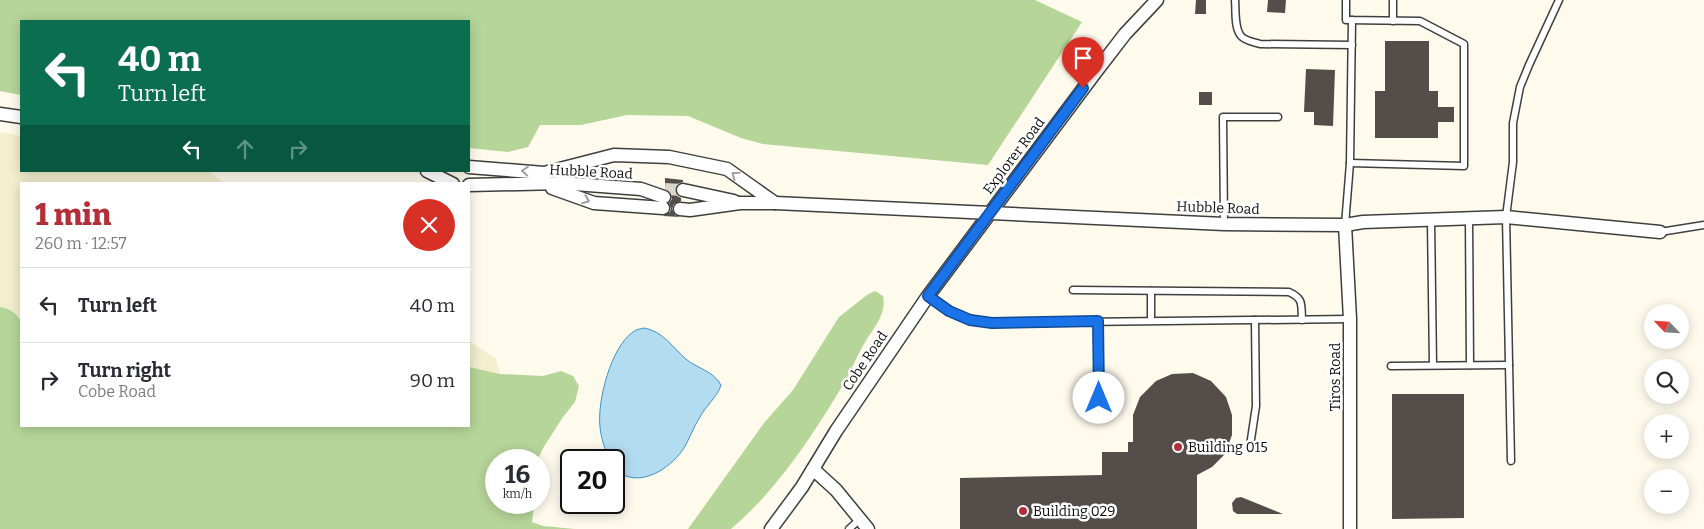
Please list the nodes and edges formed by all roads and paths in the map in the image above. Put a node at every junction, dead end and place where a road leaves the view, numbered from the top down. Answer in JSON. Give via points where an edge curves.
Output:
{"nodes":[{"id":1,"x":1157,"y":0,"type":"edge"},
{"id":2,"x":1236,"y":0,"type":"edge"},
{"id":3,"x":1346,"y":0,"type":"edge"},
{"id":4,"x":1393,"y":0,"type":"edge"},
{"id":5,"x":1559,"y":0,"type":"edge"},
{"id":6,"x":1352,"y":20,"type":"junction"},
{"id":7,"x":1393,"y":21,"type":"junction"},
{"id":8,"x":1352,"y":45,"type":"junction"},
{"id":9,"x":0,"y":114,"type":"edge"},
{"id":10,"x":20,"y":117,"type":"edge"},
{"id":11,"x":1278,"y":117,"type":"dead end"},
{"id":12,"x":1350,"y":163,"type":"junction"},
{"id":13,"x":470,"y":167,"type":"edge"},
{"id":14,"x":429,"y":172,"type":"edge"},
{"id":15,"x":450,"y":182,"type":"edge"},
{"id":16,"x":540,"y":184,"type":"junction"},
{"id":17,"x":470,"y":185,"type":"edge"},
{"id":18,"x":740,"y":203,"type":"junction"},
{"id":19,"x":775,"y":203,"type":"junction"},
{"id":20,"x":989,"y":214,"type":"junction"},
{"id":21,"x":1506,"y":217,"type":"junction"},
{"id":22,"x":1469,"y":218,"type":"junction"},
{"id":23,"x":1431,"y":220,"type":"junction"},
{"id":24,"x":1224,"y":224,"type":"junction"},
{"id":25,"x":1345,"y":225,"type":"junction"},
{"id":26,"x":1704,"y":225,"type":"edge"},
{"id":27,"x":1660,"y":232,"type":"joint"},
{"id":28,"x":1074,"y":290,"type":"dead end"},
{"id":29,"x":1151,"y":291,"type":"junction"},
{"id":30,"x":928,"y":296,"type":"junction"},
{"id":31,"x":1350,"y":319,"type":"junction"},
{"id":32,"x":1152,"y":320,"type":"junction"},
{"id":33,"x":1255,"y":320,"type":"junction"},
{"id":34,"x":1302,"y":320,"type":"junction"},
{"id":35,"x":1098,"y":321,"type":"junction"},
{"id":36,"x":1432,"y":365,"type":"junction"},
{"id":37,"x":1470,"y":365,"type":"junction"},
{"id":38,"x":1509,"y":365,"type":"junction"},
{"id":39,"x":1391,"y":366,"type":"dead end"},
{"id":40,"x":1099,"y":398,"type":"dead end"},
{"id":41,"x":1250,"y":446,"type":"dead end"},
{"id":42,"x":1511,"y":461,"type":"dead end"},
{"id":43,"x":812,"y":469,"type":"junction"},
{"id":44,"x":864,"y":524,"type":"edge"},
{"id":45,"x":771,"y":529,"type":"edge"},
{"id":46,"x":849,"y":529,"type":"edge"},
{"id":47,"x":1350,"y":529,"type":"edge"}],
"edges":[{"from":1,"to":20,"type":"street","name":"Explorer Road","via":[[1125,34]]},
{"from":2,"to":8,"type":"lane","via":[[1238,29],[1247,40],[1260,44]]},
{"from":3,"to":6,"type":"lane","via":[[1346,20]]},
{"from":4,"to":7,"type":"lane"},
{"from":5,"to":21,"type":"lane","via":[[1520,87],[1513,123]]},
{"from":6,"to":7,"type":"lane"},
{"from":6,"to":8,"type":"lane"},
{"from":7,"to":12,"type":"lane","via":[[1420,21],[1464,44],[1464,166]]},
{"from":8,"to":12,"type":"lane"},
{"from":9,"to":10,"type":"street"},
{"from":11,"to":24,"type":"lane","via":[[1223,117]]},
{"from":12,"to":25,"type":"lane"},
{"from":19,"to":13,"type":"street","name":"Hubble Road","one_way":true,"via":[[727,169],[668,157],[614,155],[544,173]]},
{"from":14,"to":15,"type":"street"},
{"from":16,"to":16,"type":"street","name":"Hubble Road","one_way":true,"via":[[594,203],[664,198],[641,189]]},
{"from":16,"to":17,"type":"street","name":"Hubble Road"},
{"from":18,"to":18,"type":"street","name":"Hubble Road","via":[[690,210],[681,199],[720,197]]},
{"from":18,"to":19,"type":"street","name":"Hubble Road"},
{"from":19,"to":20,"type":"street","name":"Hubble Road"},
{"from":20,"to":24,"type":"street","name":"Hubble Road"},
{"from":20,"to":30,"type":"street","name":"Cobe Road"},
{"from":21,"to":22,"type":"street","name":"Hubble Road"},
{"from":21,"to":27,"type":"street","name":"Hubble Road"},
{"from":21,"to":38,"type":"lane"},
{"from":22,"to":23,"type":"street","name":"Hubble Road"},
{"from":22,"to":37,"type":"lane"},
{"from":23,"to":25,"type":"street","name":"Hubble Road"},
{"from":23,"to":36,"type":"lane"},
{"from":24,"to":25,"type":"street","name":"Hubble Road"},
{"from":25,"to":31,"type":"street","name":"Tiros Road"},
{"from":26,"to":27,"type":"lane"},
{"from":28,"to":29,"type":"lane"},
{"from":29,"to":32,"type":"lane"},
{"from":29,"to":34,"type":"lane","via":[[1289,292],[1301,301]]},
{"from":30,"to":35,"type":"lane","via":[[949,311],[970,320],[992,323]]},
{"from":30,"to":43,"type":"street","name":"Cobe Road"},
{"from":31,"to":34,"type":"lane"},
{"from":31,"to":47,"type":"street","name":"Tiros Road"},
{"from":32,"to":33,"type":"lane"},
{"from":32,"to":35,"type":"lane"},
{"from":33,"to":34,"type":"lane"},
{"from":33,"to":41,"type":"lane","via":[[1256,406]]},
{"from":35,"to":40,"type":"lane"},
{"from":36,"to":37,"type":"lane"},
{"from":36,"to":39,"type":"lane"},
{"from":37,"to":38,"type":"lane"},
{"from":38,"to":42,"type":"lane"},
{"from":43,"to":44,"type":"street","via":[[836,490]]},
{"from":43,"to":45,"type":"street","name":"Cobe Road"},
{"from":44,"to":46,"type":"lane"}]}
